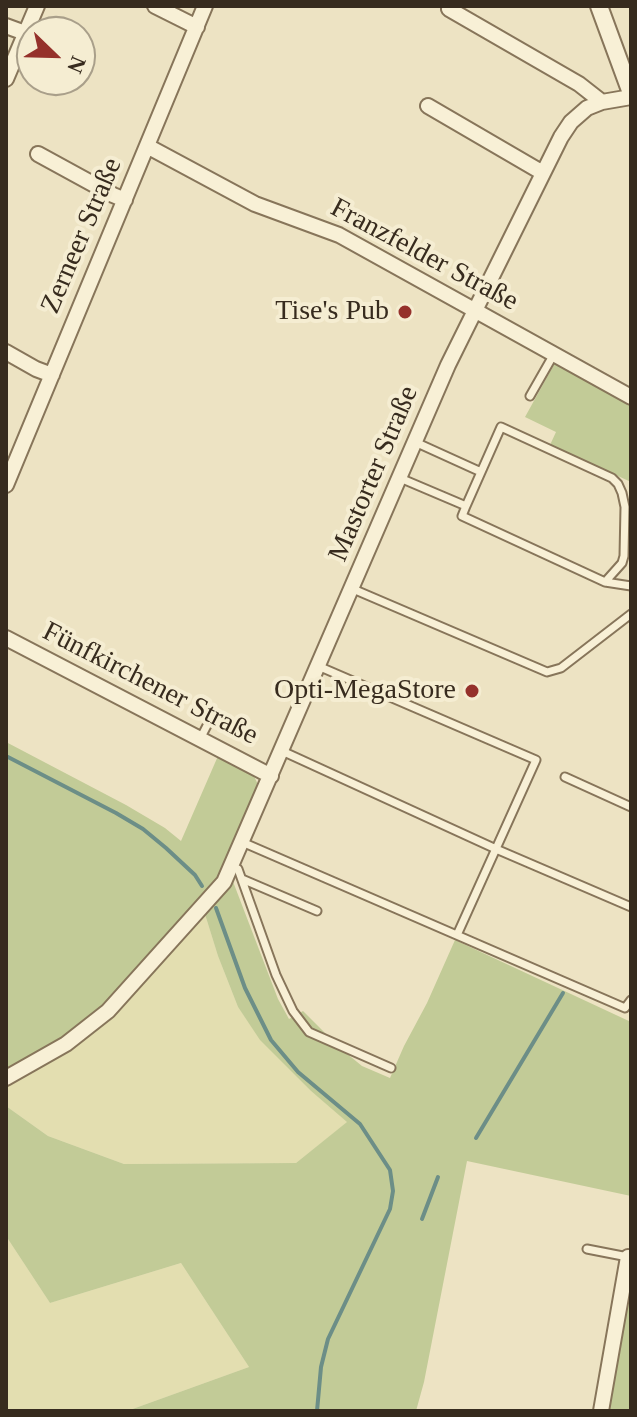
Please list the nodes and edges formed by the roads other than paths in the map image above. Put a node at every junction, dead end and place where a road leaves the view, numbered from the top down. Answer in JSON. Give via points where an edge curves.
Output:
{"nodes":[{"id":1,"x":155,"y":6,"type":"edge"},
{"id":2,"x":205,"y":6,"type":"edge"},
{"id":3,"x":599,"y":6,"type":"edge"},
{"id":4,"x":449,"y":9,"type":"dead end"},
{"id":5,"x":197,"y":27,"type":"junction"},
{"id":6,"x":16,"y":55,"type":"edge"},
{"id":7,"x":6,"y":79,"type":"edge"},
{"id":8,"x":631,"y":95,"type":"edge"},
{"id":9,"x":602,"y":102,"type":"junction"},
{"id":10,"x":428,"y":106,"type":"dead end"},
{"id":11,"x":147,"y":146,"type":"junction"},
{"id":12,"x":38,"y":154,"type":"dead end"},
{"id":13,"x":543,"y":173,"type":"junction"},
{"id":14,"x":125,"y":200,"type":"junction"},
{"id":15,"x":475,"y":309,"type":"junction"},
{"id":16,"x":6,"y":352,"type":"edge"},
{"id":17,"x":554,"y":354,"type":"junction"},
{"id":18,"x":52,"y":375,"type":"junction"},
{"id":19,"x":530,"y":396,"type":"dead end"},
{"id":20,"x":631,"y":397,"type":"edge"},
{"id":21,"x":415,"y":442,"type":"junction"},
{"id":22,"x":481,"y":472,"type":"junction"},
{"id":23,"x":400,"y":478,"type":"junction"},
{"id":24,"x":6,"y":485,"type":"edge"},
{"id":25,"x":466,"y":506,"type":"junction"},
{"id":26,"x":605,"y":582,"type":"junction"},
{"id":27,"x":631,"y":586,"type":"edge"},
{"id":28,"x":353,"y":589,"type":"junction"},
{"id":29,"x":631,"y":614,"type":"edge"},
{"id":30,"x":6,"y":638,"type":"edge"},
{"id":31,"x":318,"y":666,"type":"junction"},
{"id":32,"x":213,"y":714,"type":"dead end"},
{"id":33,"x":200,"y":739,"type":"junction"},
{"id":34,"x":282,"y":751,"type":"junction"},
{"id":35,"x":271,"y":776,"type":"junction"},
{"id":36,"x":565,"y":777,"type":"dead end"},
{"id":37,"x":631,"y":807,"type":"edge"},
{"id":38,"x":242,"y":842,"type":"junction"},
{"id":39,"x":496,"y":849,"type":"junction"},
{"id":40,"x":231,"y":866,"type":"junction"},
{"id":41,"x":241,"y":879,"type":"junction"},
{"id":42,"x":631,"y":907,"type":"edge"},
{"id":43,"x":317,"y":911,"type":"dead end"},
{"id":44,"x":457,"y":935,"type":"junction"},
{"id":45,"x":631,"y":1000,"type":"edge"},
{"id":46,"x":391,"y":1068,"type":"dead end"},
{"id":47,"x":6,"y":1078,"type":"edge"},
{"id":48,"x":587,"y":1249,"type":"dead end"},
{"id":49,"x":628,"y":1257,"type":"joint"},
{"id":50,"x":601,"y":1411,"type":"edge"}],
"edges":[{"from":1,"to":5,"type":"street"},
{"from":2,"to":5,"type":"street","name":"Zerneer Straße"},
{"from":3,"to":8,"type":"street"},
{"from":4,"to":9,"type":"street"},
{"from":5,"to":11,"type":"street","name":"Zerneer Straße"},
{"from":6,"to":7,"type":"street"},
{"from":8,"to":9,"type":"street","name":"Mastorter Straße"},
{"from":9,"to":13,"type":"street","name":"Mastorter Straße","via":[[571,122]]},
{"from":10,"to":13,"type":"street"},
{"from":11,"to":14,"type":"street","name":"Zerneer Straße"},
{"from":11,"to":15,"type":"street","name":"Franzfelder Straße","via":[[255,204],[339,235]]},
{"from":12,"to":14,"type":"street"},
{"from":13,"to":15,"type":"street","name":"Mastorter Straße"},
{"from":14,"to":18,"type":"street","name":"Zerneer Straße"},
{"from":15,"to":17,"type":"street","name":"Franzfelder Straße"},
{"from":15,"to":21,"type":"street","name":"Mastorter Straße"},
{"from":16,"to":18,"type":"street"},
{"from":17,"to":19,"type":"lane"},
{"from":17,"to":20,"type":"street","name":"Franzfelder Straße"},
{"from":18,"to":24,"type":"street","name":"Zerneer Straße"},
{"from":21,"to":22,"type":"lane"},
{"from":21,"to":23,"type":"street","name":"Mastorter Straße"},
{"from":22,"to":25,"type":"lane"},
{"from":22,"to":26,"type":"lane","via":[[501,427],[612,478],[625,507],[624,556]]},
{"from":23,"to":25,"type":"lane"},
{"from":23,"to":28,"type":"street","name":"Mastorter Straße"},
{"from":25,"to":26,"type":"lane","via":[[462,516]]},
{"from":26,"to":27,"type":"lane"},
{"from":28,"to":29,"type":"lane","via":[[547,672],[561,668]]},
{"from":28,"to":31,"type":"street","name":"Mastorter Straße"},
{"from":30,"to":33,"type":"street","name":"Fünfkirchener Straße"},
{"from":31,"to":34,"type":"street","name":"Mastorter Straße"},
{"from":31,"to":39,"type":"lane","via":[[536,760]]},
{"from":32,"to":33,"type":"lane"},
{"from":33,"to":35,"type":"street","name":"Fünfkirchener Straße"},
{"from":34,"to":35,"type":"street","name":"Mastorter Straße"},
{"from":34,"to":39,"type":"lane"},
{"from":35,"to":38,"type":"street","name":"Mastorter Straße"},
{"from":36,"to":37,"type":"lane"},
{"from":38,"to":40,"type":"street","name":"Mastorter Straße"},
{"from":38,"to":44,"type":"lane"},
{"from":39,"to":42,"type":"lane"},
{"from":39,"to":44,"type":"lane"},
{"from":40,"to":41,"type":"lane"},
{"from":40,"to":47,"type":"street","name":"Mastorter Straße","via":[[220,887],[108,1011],[66,1044]]},
{"from":41,"to":43,"type":"lane"},
{"from":41,"to":46,"type":"lane","via":[[276,975],[309,1032]]},
{"from":44,"to":45,"type":"lane","via":[[625,1008]]},
{"from":48,"to":49,"type":"lane"},
{"from":49,"to":50,"type":"street"}]}
